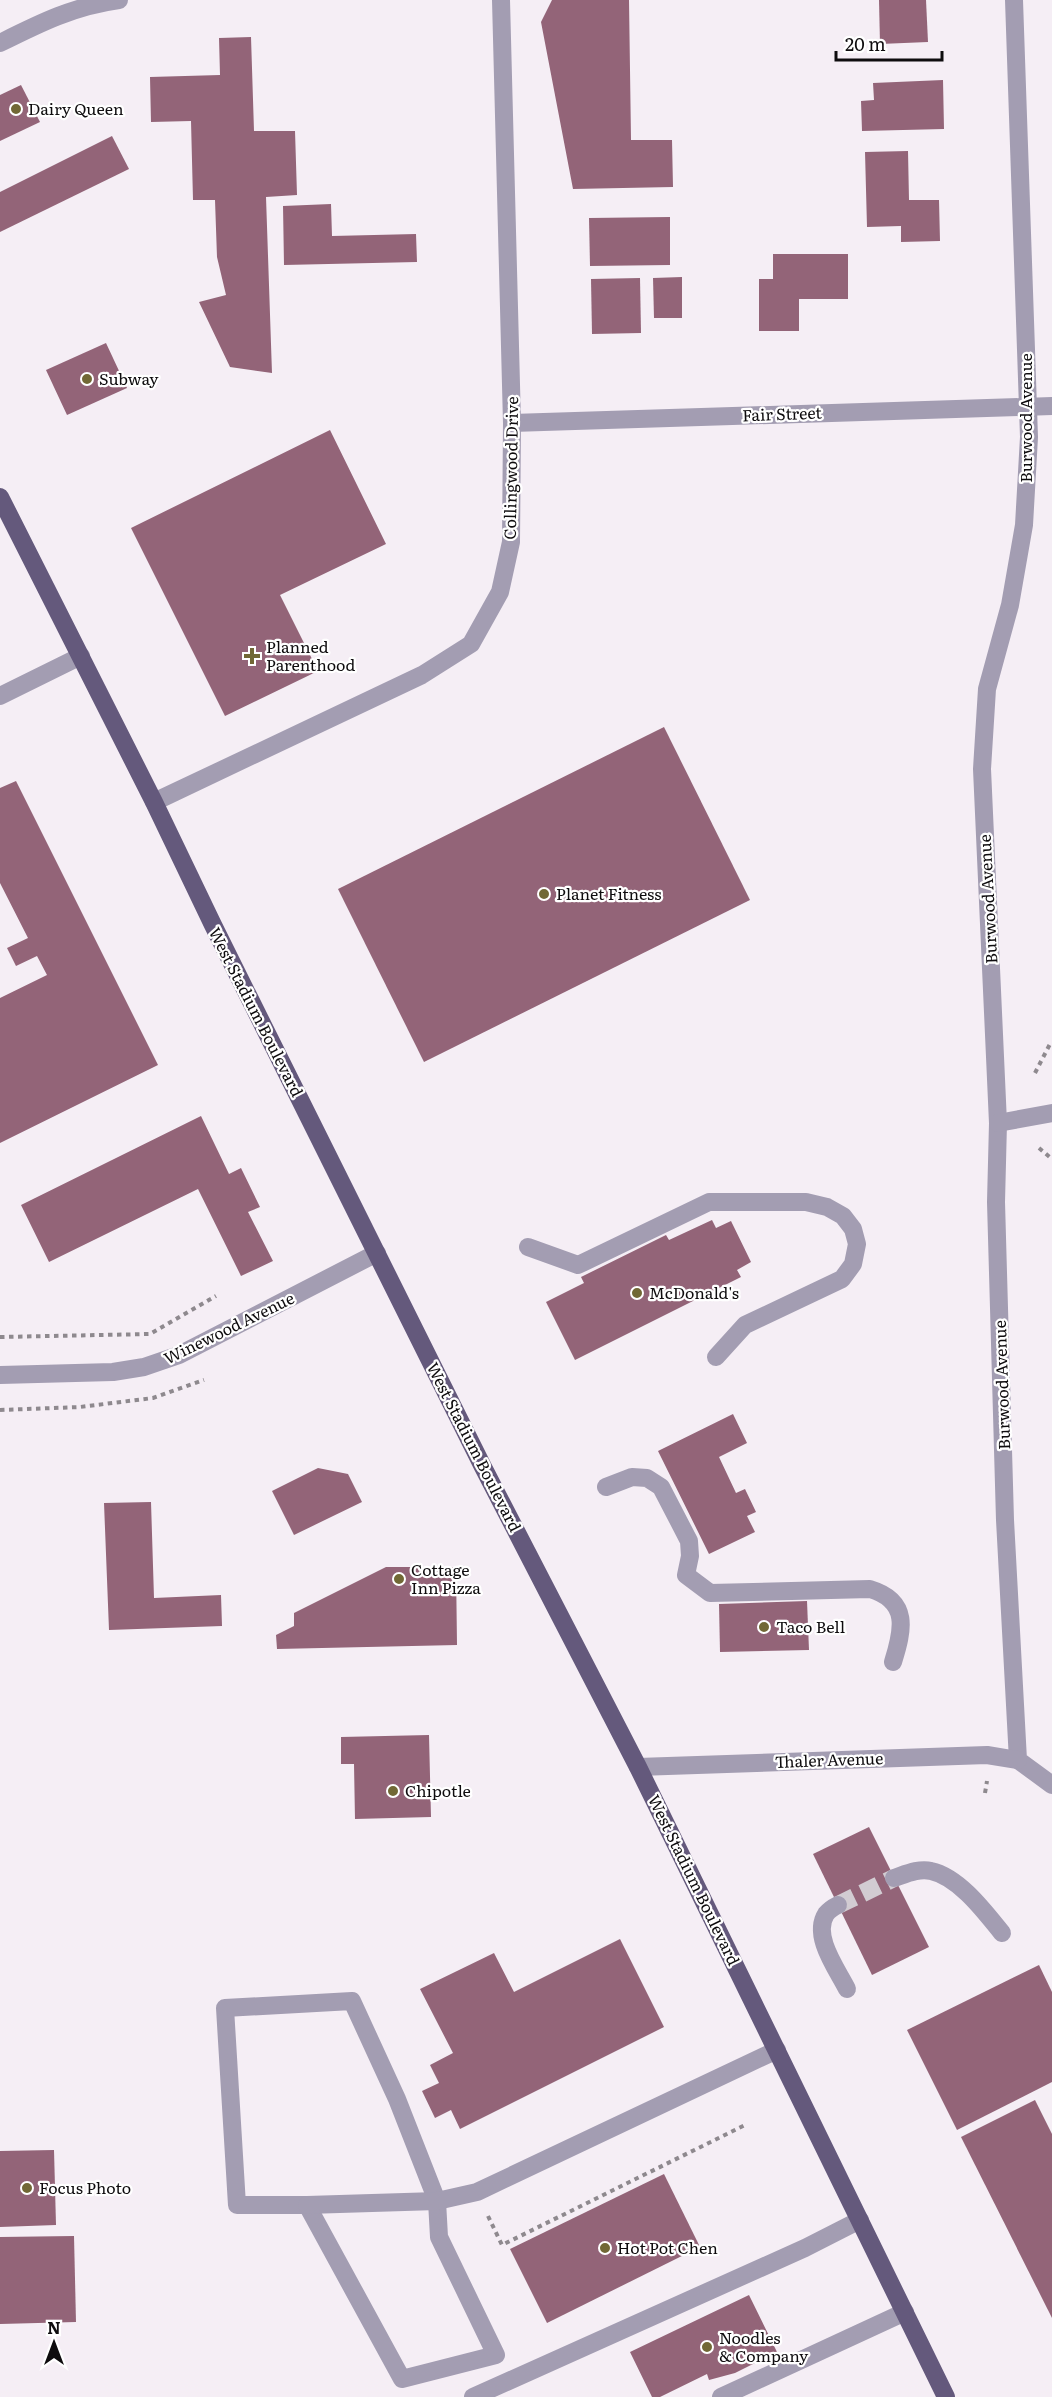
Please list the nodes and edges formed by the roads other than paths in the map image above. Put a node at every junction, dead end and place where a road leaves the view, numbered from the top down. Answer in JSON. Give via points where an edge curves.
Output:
{"nodes":[{"id":1,"x":119,"y":0,"type":"edge"},
{"id":2,"x":501,"y":0,"type":"edge"},
{"id":3,"x":1014,"y":0,"type":"edge"},
{"id":4,"x":0,"y":43,"type":"edge"},
{"id":5,"x":1028,"y":406,"type":"junction"},
{"id":6,"x":1052,"y":406,"type":"edge"},
{"id":7,"x":512,"y":423,"type":"junction"},
{"id":8,"x":0,"y":497,"type":"edge"},
{"id":9,"x":81,"y":656,"type":"junction"},
{"id":10,"x":0,"y":696,"type":"edge"},
{"id":11,"x":154,"y":802,"type":"junction"},
{"id":12,"x":1052,"y":1113,"type":"edge"},
{"id":13,"x":998,"y":1123,"type":"junction"},
{"id":14,"x":528,"y":1247,"type":"dead end"},
{"id":15,"x":377,"y":1253,"type":"junction"},
{"id":16,"x":716,"y":1357,"type":"dead end"},
{"id":17,"x":0,"y":1376,"type":"edge"},
{"id":18,"x":606,"y":1487,"type":"dead end"},
{"id":19,"x":893,"y":1662,"type":"dead end"},
{"id":20,"x":1018,"y":1760,"type":"junction"},
{"id":21,"x":638,"y":1767,"type":"junction"},
{"id":22,"x":1052,"y":1785,"type":"edge"},
{"id":23,"x":894,"y":1878,"type":"tunnel mouth"},
{"id":24,"x":838,"y":1905,"type":"tunnel mouth"},
{"id":25,"x":1002,"y":1933,"type":"dead end"},
{"id":26,"x":847,"y":1989,"type":"dead end"},
{"id":27,"x":777,"y":2050,"type":"junction"},
{"id":28,"x":437,"y":2201,"type":"junction"},
{"id":29,"x":308,"y":2205,"type":"junction"},
{"id":30,"x":860,"y":2220,"type":"junction"},
{"id":31,"x":905,"y":2312,"type":"junction"},
{"id":32,"x":496,"y":2355,"type":"junction"},
{"id":33,"x":508,"y":2380,"type":"junction"},
{"id":34,"x":473,"y":2397,"type":"edge"},
{"id":35,"x":721,"y":2397,"type":"edge"},
{"id":36,"x":946,"y":2397,"type":"edge"}],
"edges":[{"from":1,"to":4,"type":"street","via":[[81,6]]},
{"from":2,"to":7,"type":"street","name":"Collingwood Drive"},
{"from":3,"to":5,"type":"street","name":"Burwood Avenue"},
{"from":5,"to":6,"type":"street","name":"Fair Street"},
{"from":5,"to":7,"type":"street","name":"Fair Street"},
{"from":5,"to":13,"type":"street","name":"Burwood Avenue","via":[[1024,525],[1010,606],[987,689],[982,769]]},
{"from":7,"to":11,"type":"street","name":"Collingwood Drive","via":[[511,542],[500,592],[471,644],[422,675]]},
{"from":8,"to":9,"type":"main road","name":"West Stadium Boulevard"},
{"from":9,"to":10,"type":"street"},
{"from":9,"to":11,"type":"main road","name":"West Stadium Boulevard"},
{"from":11,"to":15,"type":"main road","name":"West Stadium Boulevard"},
{"from":12,"to":13,"type":"street"},
{"from":13,"to":20,"type":"street","name":"Burwood Avenue","via":[[996,1202],[1005,1520]]},
{"from":14,"to":16,"type":"street","via":[[578,1265],[709,1202],[806,1202],[843,1216],[853,1229],[856,1244],[853,1264],[842,1279],[746,1325]]},
{"from":15,"to":17,"type":"street","name":"Winewood Avenue","via":[[179,1355],[144,1367],[113,1372]]},
{"from":15,"to":21,"type":"main road","name":"West Stadium Boulevard"},
{"from":18,"to":19,"type":"street","via":[[632,1477],[647,1478],[661,1487],[689,1541],[686,1575],[710,1593],[870,1589],[883,1593],[895,1602],[900,1618],[902,1634]]},
{"from":20,"to":21,"type":"street","name":"Thaler Avenue","via":[[987,1755]]},
{"from":20,"to":22,"type":"street"},
{"from":21,"to":27,"type":"main road","name":"West Stadium Boulevard"},
{"from":23,"to":25,"type":"street","via":[[914,1871],[932,1871],[948,1879],[975,1900]]},
{"from":24,"to":26,"type":"street","via":[[827,1913],[822,1926],[823,1940]]},
{"from":27,"to":28,"type":"street","via":[[477,2192]]},
{"from":27,"to":30,"type":"main road","name":"West Stadium Boulevard"},
{"from":28,"to":29,"type":"street"},
{"from":28,"to":29,"type":"street","via":[[397,2099],[351,2001],[225,2008],[237,2205]]},
{"from":28,"to":32,"type":"street","via":[[439,2237]]},
{"from":29,"to":32,"type":"street","via":[[402,2379]]},
{"from":30,"to":31,"type":"main road","name":"West Stadium Boulevard"},
{"from":30,"to":33,"type":"street"},
{"from":31,"to":35,"type":"street"},
{"from":31,"to":36,"type":"main road","name":"West Stadium Boulevard"},
{"from":32,"to":33,"type":"street"},
{"from":33,"to":34,"type":"street"}]}
